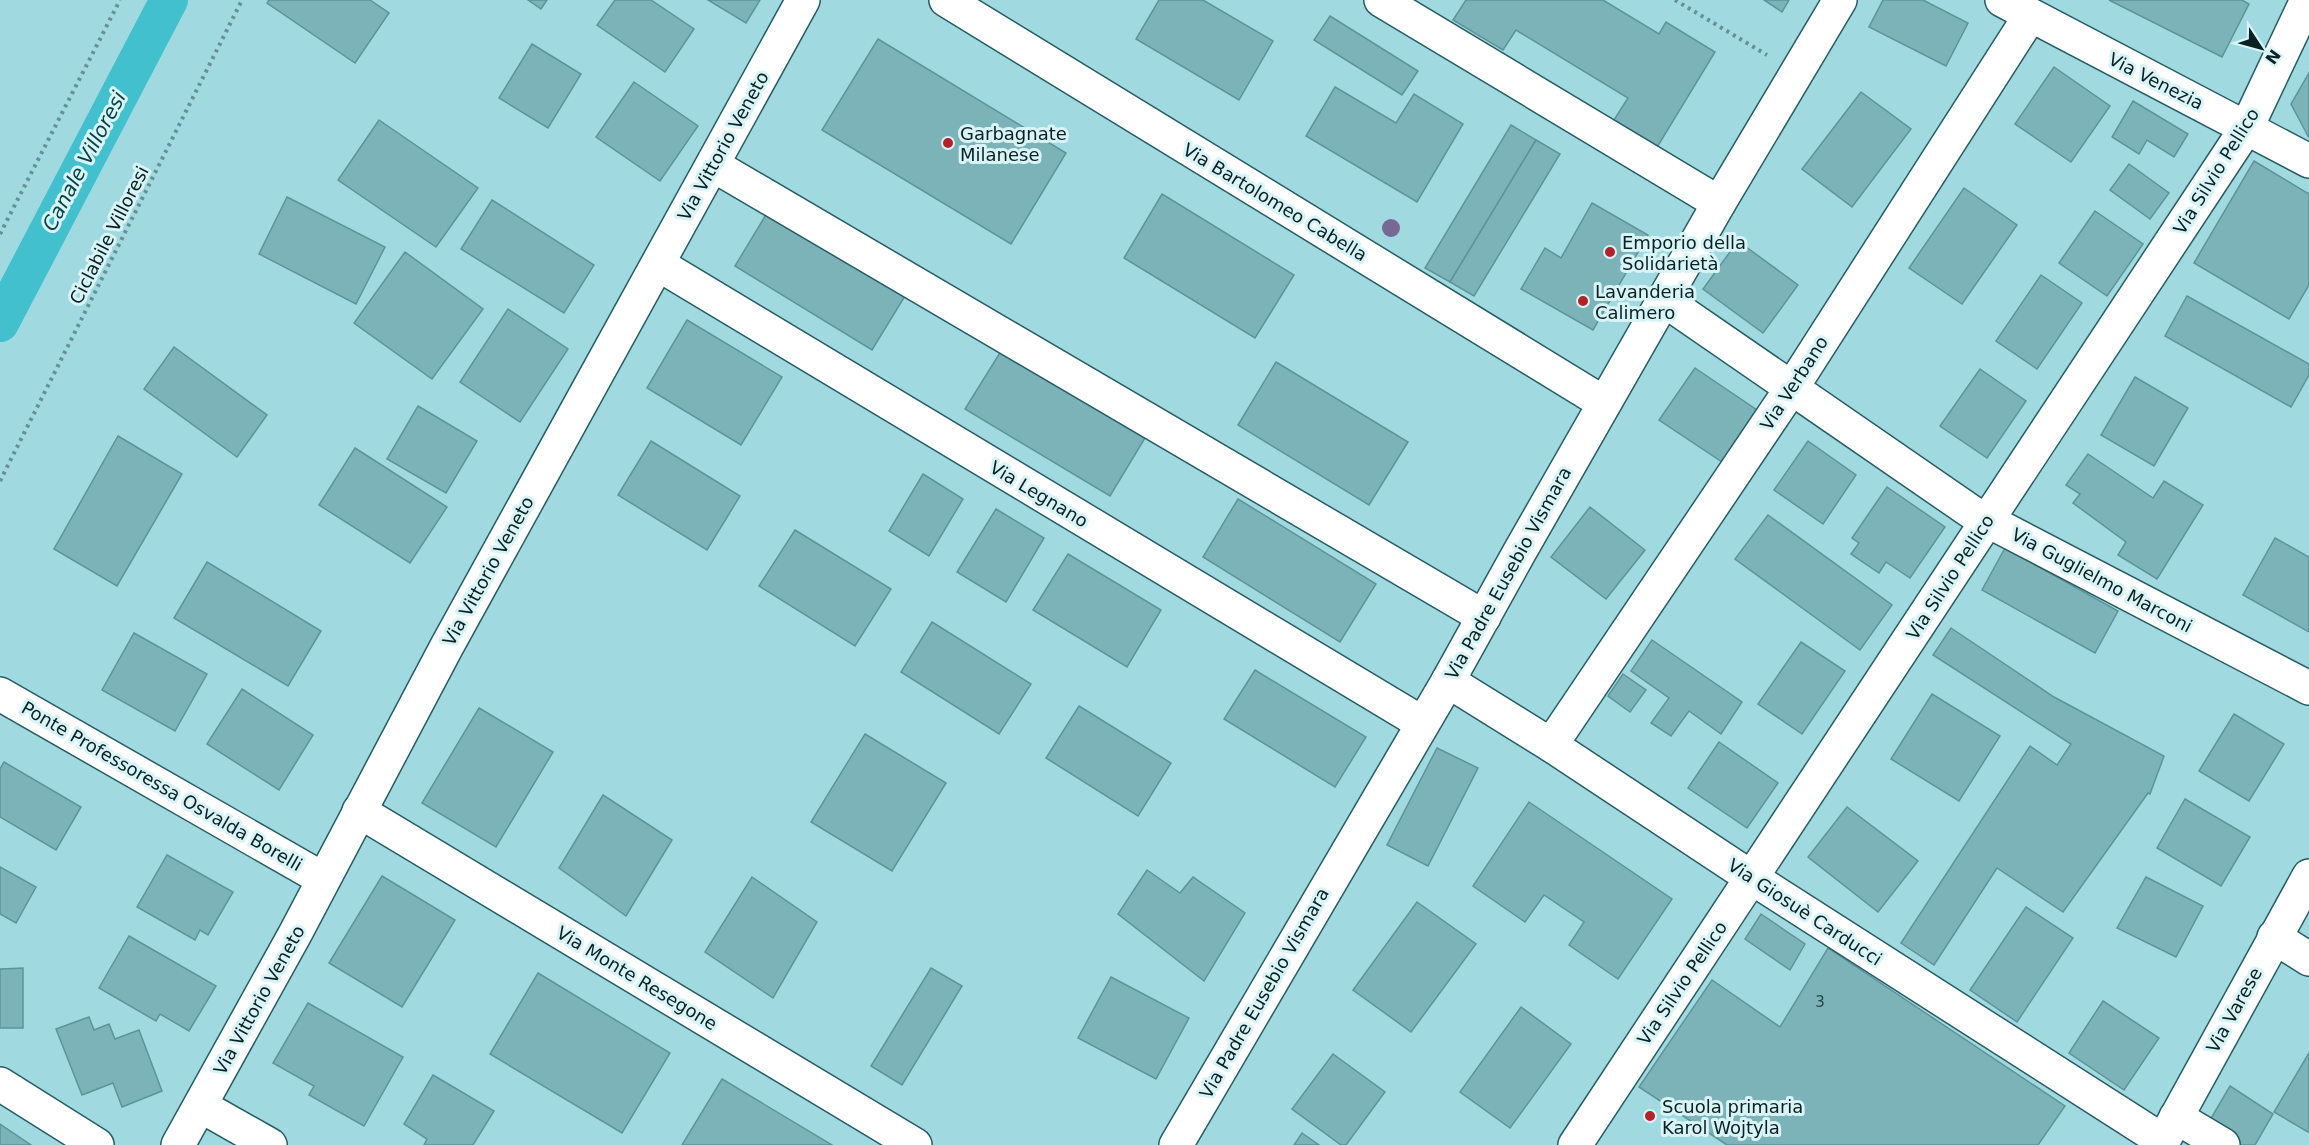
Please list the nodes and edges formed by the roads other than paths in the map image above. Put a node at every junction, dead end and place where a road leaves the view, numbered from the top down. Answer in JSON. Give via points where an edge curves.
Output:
{"nodes":[{"id":1,"x":803,"y":0,"type":"edge"},
{"id":2,"x":946,"y":0,"type":"edge"},
{"id":3,"x":1381,"y":0,"type":"edge"},
{"id":4,"x":1840,"y":0,"type":"edge"},
{"id":5,"x":2002,"y":0,"type":"edge"},
{"id":6,"x":2307,"y":0,"type":"edge"},
{"id":7,"x":2030,"y":16,"type":"junction"},
{"id":8,"x":2247,"y":128,"type":"junction"},
{"id":9,"x":2309,"y":161,"type":"edge"},
{"id":10,"x":712,"y":165,"type":"junction"},
{"id":11,"x":1719,"y":203,"type":"junction"},
{"id":12,"x":657,"y":264,"type":"junction"},
{"id":13,"x":1664,"y":300,"type":"junction"},
{"id":14,"x":1791,"y":389,"type":"junction"},
{"id":15,"x":1604,"y":403,"type":"junction"},
{"id":16,"x":1988,"y":520,"type":"junction"},
{"id":17,"x":1484,"y":617,"type":"junction"},
{"id":18,"x":1448,"y":681,"type":"junction"},
{"id":19,"x":2309,"y":688,"type":"edge"},
{"id":20,"x":0,"y":694,"type":"edge"},
{"id":21,"x":1422,"y":723,"type":"junction"},
{"id":22,"x":1551,"y":745,"type":"junction"},
{"id":23,"x":359,"y":811,"type":"junction"},
{"id":24,"x":2309,"y":876,"type":"edge"},
{"id":25,"x":1752,"y":878,"type":"junction"},
{"id":26,"x":323,"y":879,"type":"junction"},
{"id":27,"x":2274,"y":937,"type":"junction"},
{"id":28,"x":2309,"y":959,"type":"edge"},
{"id":29,"x":0,"y":1084,"type":"edge"},
{"id":30,"x":201,"y":1106,"type":"junction"},
{"id":31,"x":2167,"y":1134,"type":"edge"},
{"id":32,"x":97,"y":1145,"type":"edge"},
{"id":33,"x":178,"y":1145,"type":"edge"},
{"id":34,"x":270,"y":1145,"type":"edge"},
{"id":35,"x":915,"y":1145,"type":"edge"},
{"id":36,"x":1176,"y":1145,"type":"edge"},
{"id":37,"x":1575,"y":1145,"type":"edge"},
{"id":38,"x":2223,"y":1145,"type":"edge"}],
"edges":[{"from":1,"to":10,"type":"street","name":"Via Vittorio Veneto"},
{"from":2,"to":15,"type":"street","name":"Via Bartolomeo Cabella"},
{"from":3,"to":11,"type":"street"},
{"from":4,"to":11,"type":"street","name":"Via Padre Eusebio Vismara"},
{"from":5,"to":7,"type":"street","name":"Via Venezia"},
{"from":6,"to":8,"type":"street","name":"Via Silvio Pellico"},
{"from":7,"to":8,"type":"street","name":"Via Venezia"},
{"from":7,"to":14,"type":"street","name":"Via Verbano"},
{"from":8,"to":9,"type":"street","name":"Via Venezia"},
{"from":8,"to":16,"type":"street","name":"Via Silvio Pellico"},
{"from":10,"to":12,"type":"street","name":"Via Vittorio Veneto"},
{"from":10,"to":17,"type":"street"},
{"from":11,"to":13,"type":"street","name":"Via Padre Eusebio Vismara"},
{"from":12,"to":21,"type":"street","name":"Via Legnano"},
{"from":12,"to":23,"type":"street","name":"Via Vittorio Veneto"},
{"from":13,"to":14,"type":"street","name":"Via Guglielmo Marconi"},
{"from":13,"to":15,"type":"street","name":"Via Padre Eusebio Vismara"},
{"from":14,"to":16,"type":"street","name":"Via Guglielmo Marconi"},
{"from":14,"to":22,"type":"street","name":"Via Verbano"},
{"from":15,"to":17,"type":"street","name":"Via Padre Eusebio Vismara"},
{"from":16,"to":19,"type":"street","name":"Via Guglielmo Marconi"},
{"from":16,"to":25,"type":"street","name":"Via Silvio Pellico"},
{"from":17,"to":18,"type":"street","name":"Via Padre Eusebio Vismara"},
{"from":18,"to":21,"type":"street","name":"Via Padre Eusebio Vismara"},
{"from":18,"to":22,"type":"street","name":"Via Giosuè Carducci"},
{"from":20,"to":26,"type":"street","name":"Ponte Professoressa Osvalda Borelli"},
{"from":21,"to":36,"type":"street","name":"Via Padre Eusebio Vismara"},
{"from":22,"to":25,"type":"street","name":"Via Giosuè Carducci"},
{"from":23,"to":26,"type":"street","name":"Via Vittorio Veneto"},
{"from":23,"to":35,"type":"street","name":"Via Monte Resegone"},
{"from":24,"to":27,"type":"street","name":"Via Varese"},
{"from":25,"to":31,"type":"street","name":"Via Giosuè Carducci"},
{"from":25,"to":37,"type":"street","name":"Via Silvio Pellico"},
{"from":26,"to":30,"type":"street","name":"Via Vittorio Veneto"},
{"from":27,"to":28,"type":"street"},
{"from":27,"to":31,"type":"street","name":"Via Varese"},
{"from":29,"to":32,"type":"street"},
{"from":30,"to":33,"type":"street","name":"Via Vittorio Veneto"},
{"from":30,"to":34,"type":"street"},
{"from":31,"to":38,"type":"street","name":"Via Giosuè Carducci"}]}
